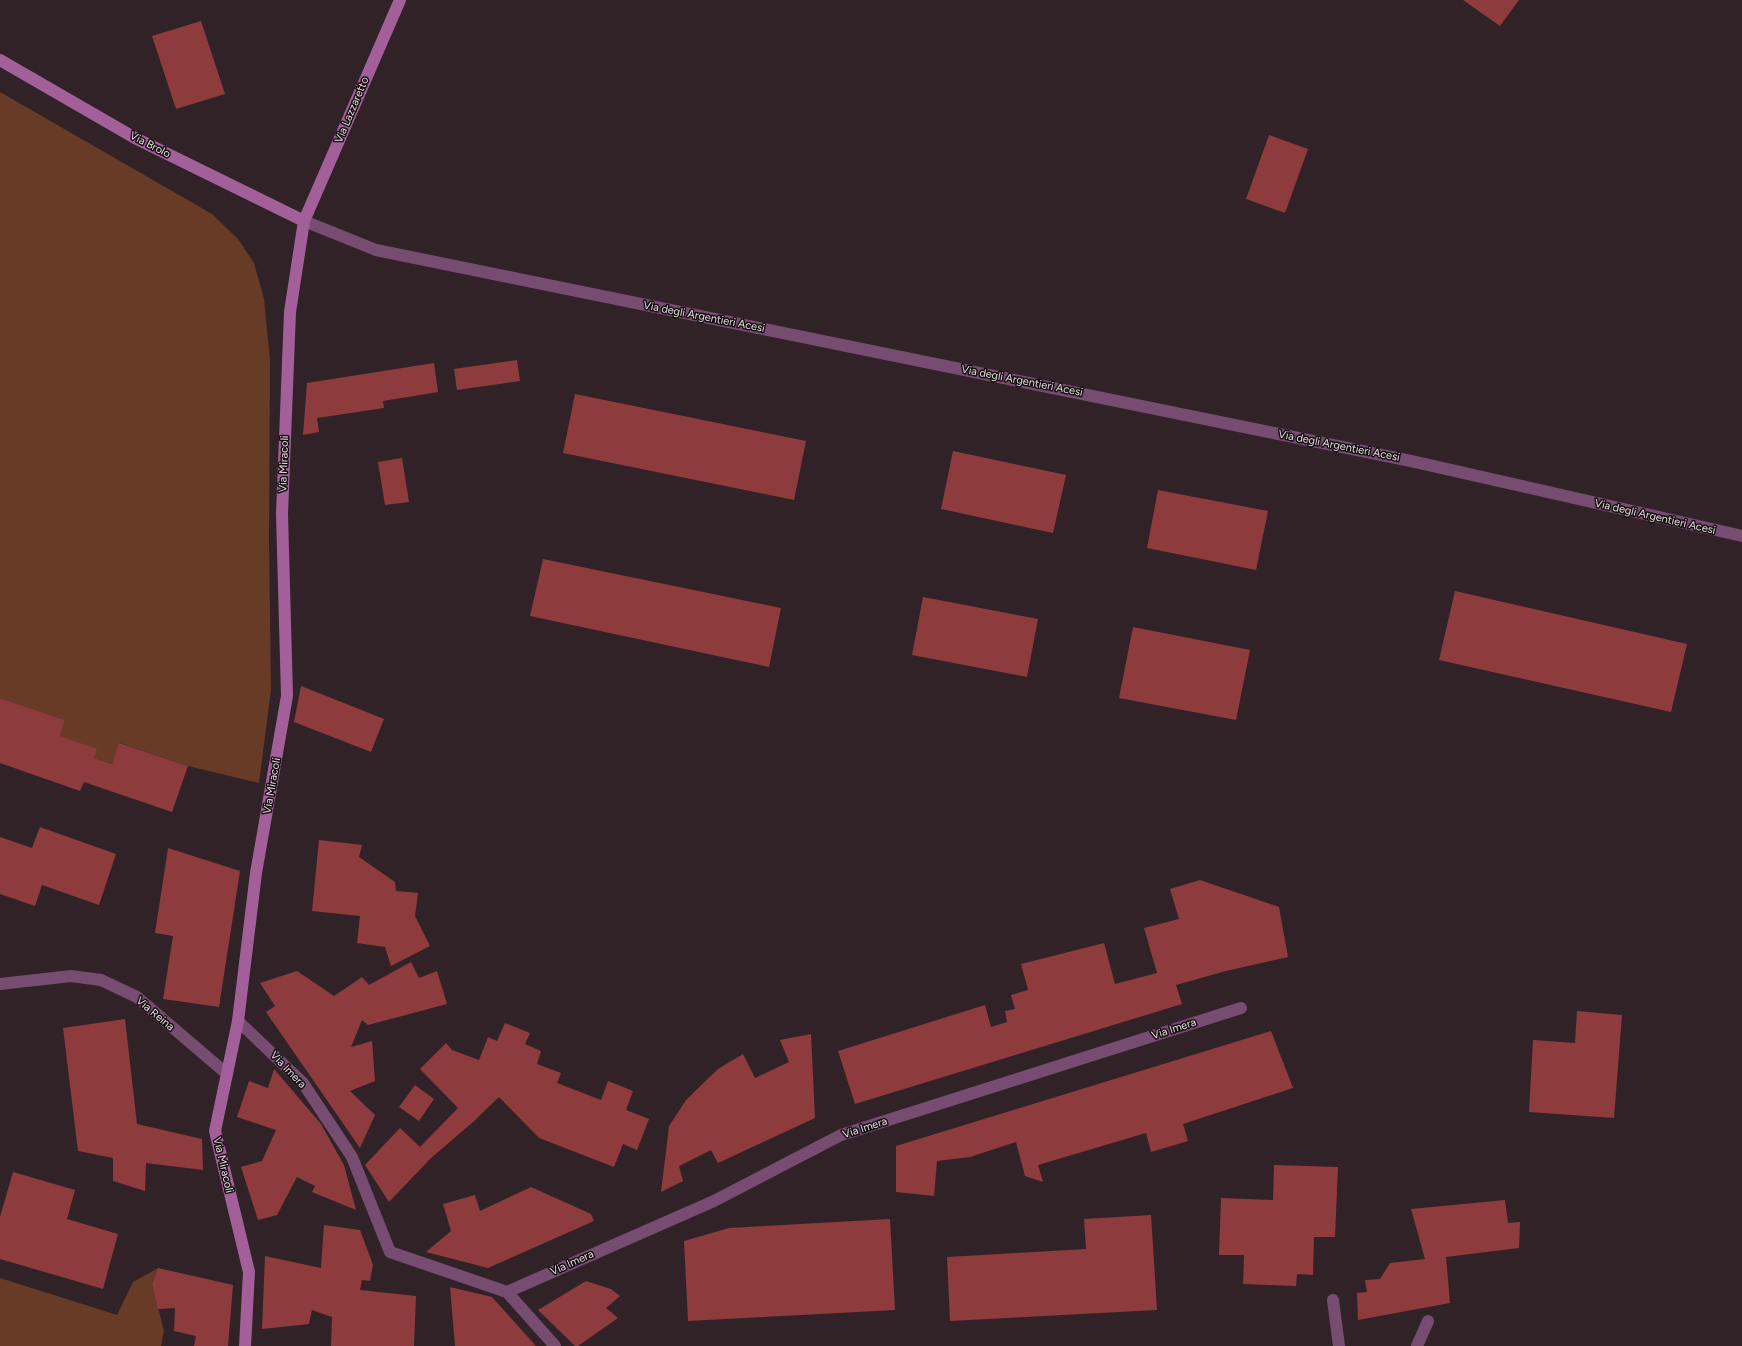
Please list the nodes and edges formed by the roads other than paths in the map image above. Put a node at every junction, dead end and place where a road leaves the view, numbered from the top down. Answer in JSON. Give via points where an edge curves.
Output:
{"nodes":[{"id":1,"x":400,"y":0,"type":"edge"},
{"id":2,"x":0,"y":60,"type":"edge"},
{"id":3,"x":304,"y":221,"type":"junction"},
{"id":4,"x":1742,"y":536,"type":"edge"},
{"id":5,"x":0,"y":984,"type":"edge"},
{"id":6,"x":1241,"y":1008,"type":"dead end"},
{"id":7,"x":238,"y":1021,"type":"junction"},
{"id":8,"x":227,"y":1074,"type":"junction"},
{"id":9,"x":507,"y":1292,"type":"junction"},
{"id":10,"x":1333,"y":1300,"type":"dead end"},
{"id":11,"x":1428,"y":1321,"type":"dead end"},
{"id":12,"x":245,"y":1346,"type":"edge"},
{"id":13,"x":554,"y":1346,"type":"edge"},
{"id":14,"x":1339,"y":1346,"type":"edge"},
{"id":15,"x":1417,"y":1346,"type":"edge"}],
"edges":[{"from":1,"to":3,"type":"street","name":"Via Lazzaretto"},
{"from":2,"to":3,"type":"street","name":"Via Brolo","via":[[135,138]]},
{"from":3,"to":4,"type":"street","name":"Via degli Argentieri Acesi","via":[[376,250],[1411,461]]},
{"from":3,"to":7,"type":"street","name":"Via Miracoli","via":[[290,312],[282,514],[287,696],[256,873]]},
{"from":5,"to":8,"type":"street","name":"Via Reina","via":[[71,976],[101,980],[137,997]]},
{"from":6,"to":9,"type":"street","name":"Via Imera","via":[[841,1135],[714,1201]]},
{"from":7,"to":8,"type":"street","name":"Via Miracoli"},
{"from":7,"to":9,"type":"street","name":"Via Imera","via":[[303,1083],[352,1157],[390,1252]]},
{"from":8,"to":12,"type":"street","name":"Via Miracoli","via":[[215,1131],[249,1272]]},
{"from":9,"to":13,"type":"street"},
{"from":10,"to":14,"type":"street"},
{"from":11,"to":15,"type":"street"}]}
